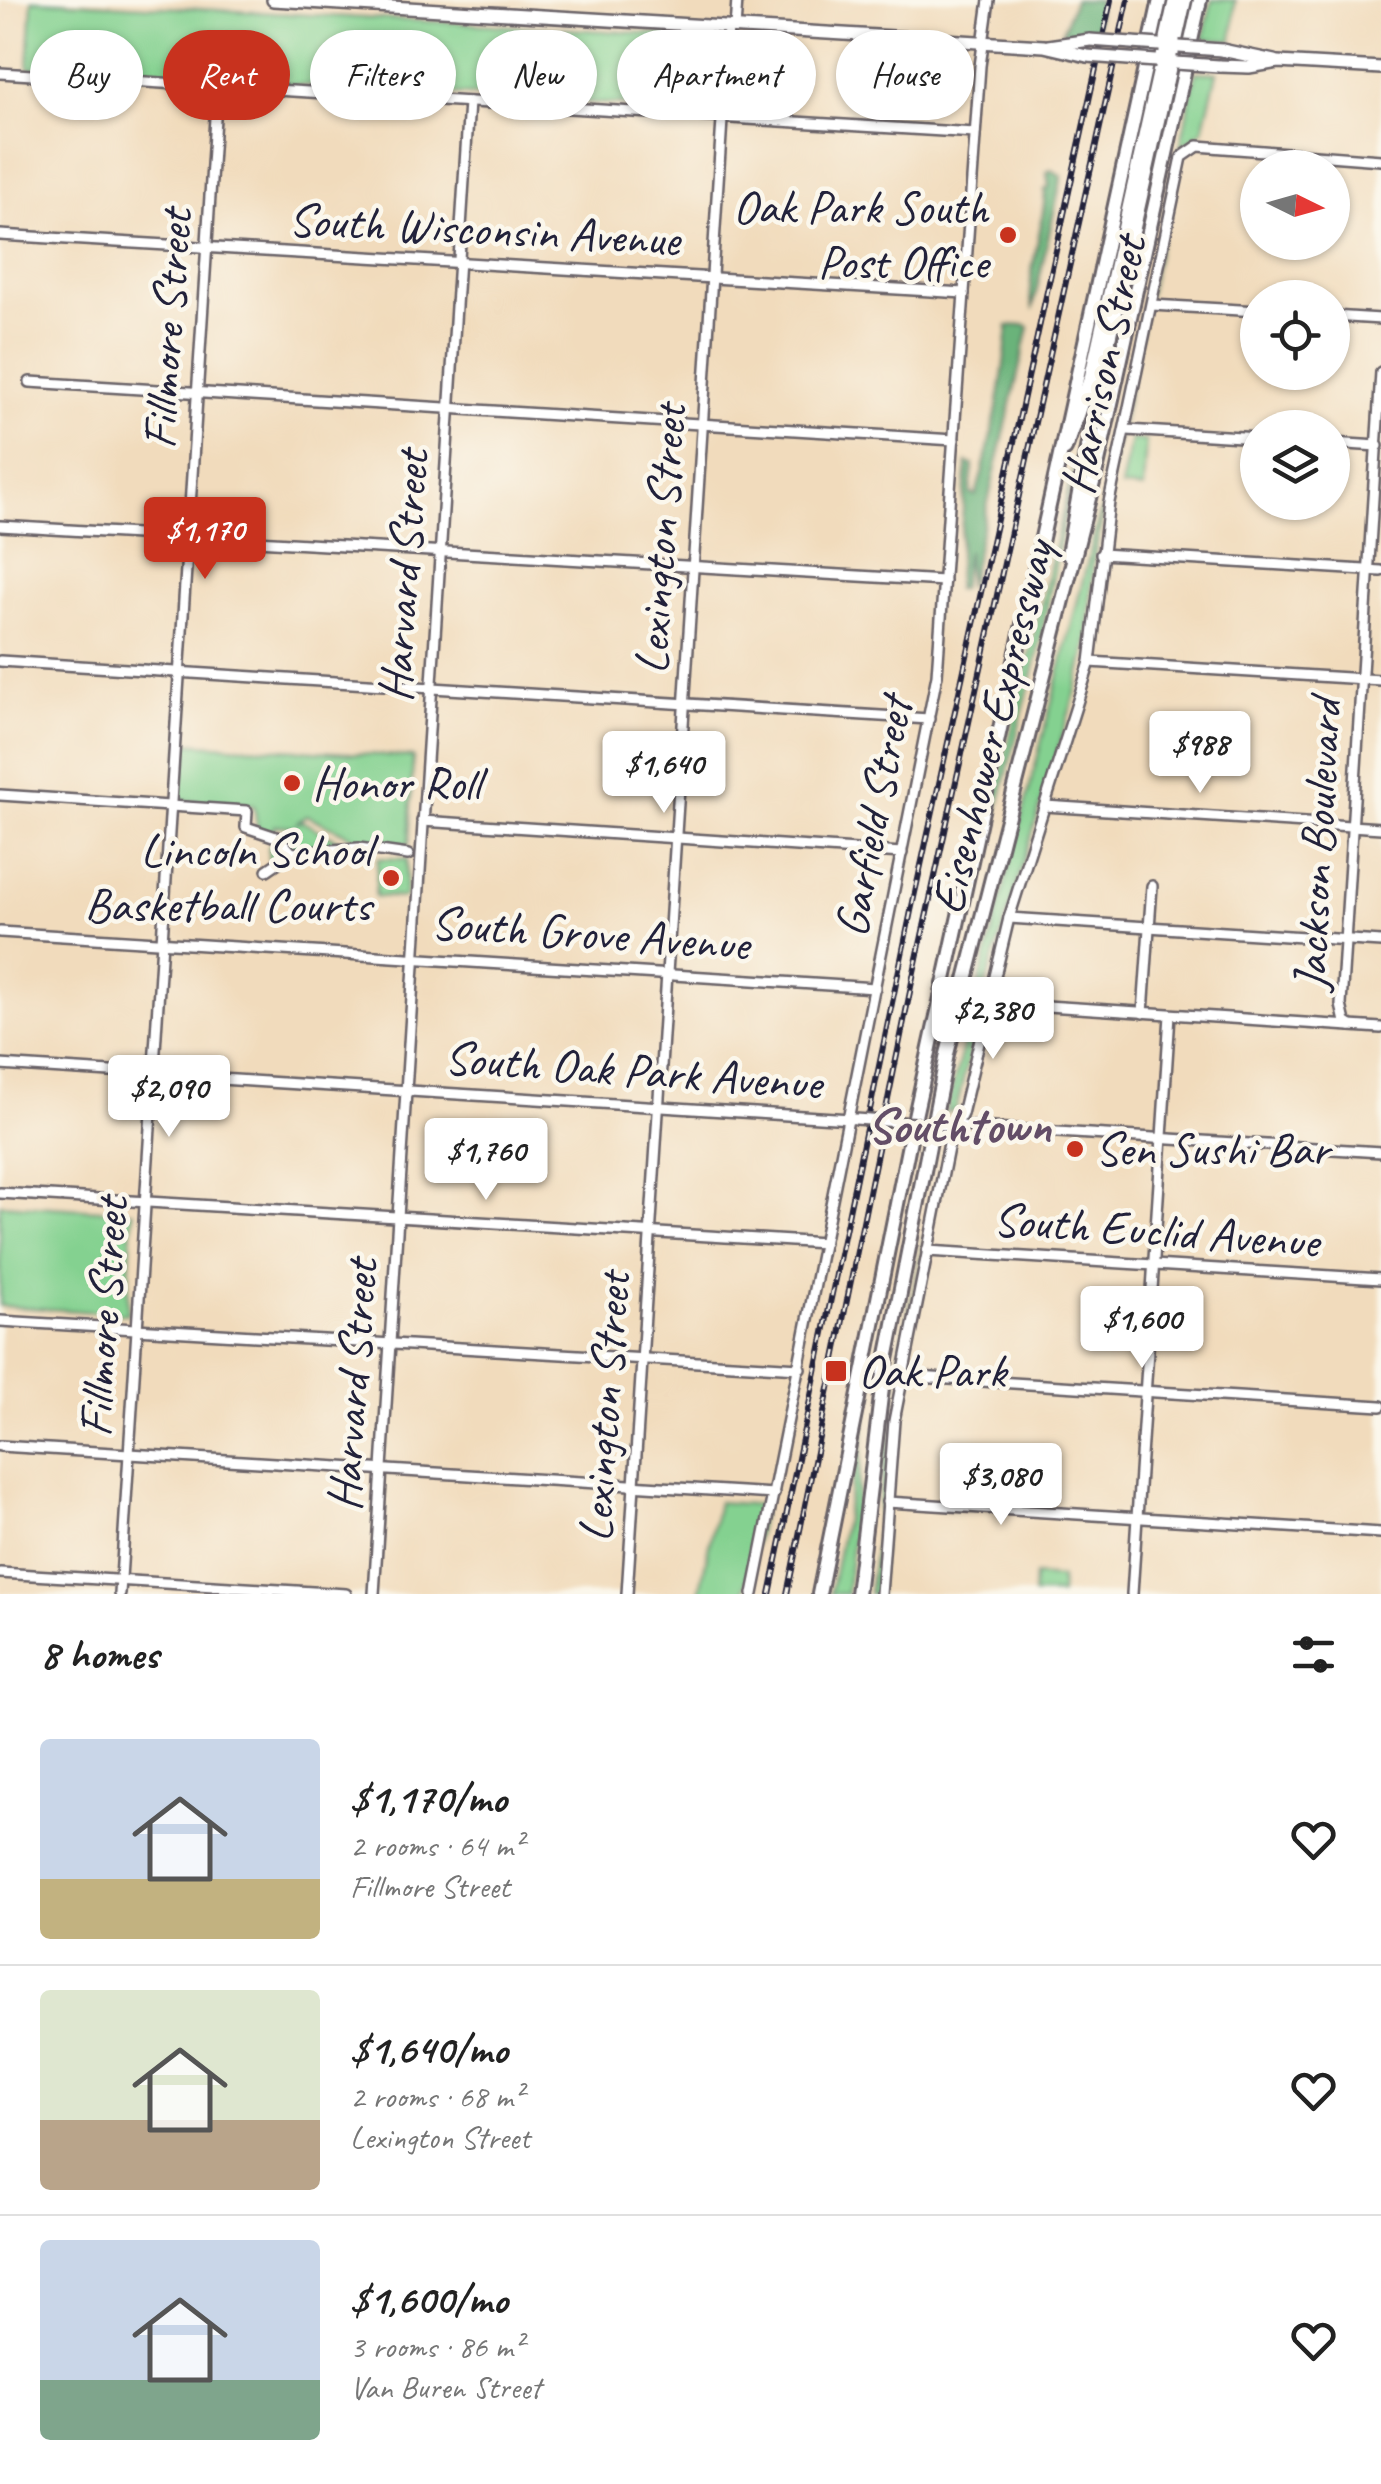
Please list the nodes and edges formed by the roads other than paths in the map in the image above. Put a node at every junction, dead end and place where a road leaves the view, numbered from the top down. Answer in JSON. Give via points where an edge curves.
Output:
{"nodes":[{"id":1,"x":274,"y":0,"type":"edge"},
{"id":2,"x":737,"y":0,"type":"edge"},
{"id":3,"x":989,"y":0,"type":"edge"},
{"id":4,"x":1160,"y":0,"type":"edge"},
{"id":5,"x":1174,"y":0,"type":"edge"},
{"id":6,"x":1185,"y":0,"type":"edge"},
{"id":7,"x":1200,"y":0,"type":"edge"},
{"id":8,"x":483,"y":6,"type":"edge"},
{"id":9,"x":732,"y":28,"type":"junction"},
{"id":10,"x":984,"y":43,"type":"junction"},
{"id":11,"x":1044,"y":46,"type":"junction"},
{"id":12,"x":1170,"y":46,"type":"junction"},
{"id":13,"x":1166,"y":62,"type":"junction"},
{"id":14,"x":1278,"y":62,"type":"junction"},
{"id":15,"x":1381,"y":68,"type":"edge"},
{"id":16,"x":0,"y":73,"type":"edge"},
{"id":17,"x":163,"y":84,"type":"edge"},
{"id":18,"x":290,"y":91,"type":"edge"},
{"id":19,"x":470,"y":102,"type":"junction"},
{"id":20,"x":617,"y":110,"type":"edge"},
{"id":21,"x":215,"y":120,"type":"edge"},
{"id":22,"x":722,"y":120,"type":"edge"},
{"id":23,"x":782,"y":120,"type":"edge"},
{"id":24,"x":976,"y":133,"type":"junction"},
{"id":25,"x":1381,"y":160,"type":"edge"},
{"id":26,"x":0,"y":234,"type":"edge"},
{"id":27,"x":207,"y":247,"type":"junction"},
{"id":28,"x":459,"y":262,"type":"junction"},
{"id":29,"x":712,"y":278,"type":"junction"},
{"id":30,"x":964,"y":293,"type":"junction"},
{"id":31,"x":1152,"y":304,"type":"junction"},
{"id":32,"x":1240,"y":310,"type":"edge"},
{"id":33,"x":1350,"y":317,"type":"edge"},
{"id":34,"x":1381,"y":319,"type":"edge"},
{"id":35,"x":1381,"y":372,"type":"edge"},
{"id":36,"x":30,"y":382,"type":"dead end"},
{"id":37,"x":198,"y":392,"type":"junction"},
{"id":38,"x":449,"y":408,"type":"junction"},
{"id":39,"x":703,"y":424,"type":"junction"},
{"id":40,"x":1127,"y":430,"type":"junction"},
{"id":41,"x":1240,"y":437,"type":"edge"},
{"id":42,"x":954,"y":440,"type":"junction"},
{"id":43,"x":1350,"y":444,"type":"edge"},
{"id":44,"x":1378,"y":446,"type":"edge"},
{"id":45,"x":1057,"y":465,"type":"junction"},
{"id":46,"x":0,"y":526,"type":"edge"},
{"id":47,"x":188,"y":538,"type":"junction"},
{"id":48,"x":440,"y":552,"type":"junction"},
{"id":49,"x":1101,"y":554,"type":"junction"},
{"id":50,"x":694,"y":567,"type":"junction"},
{"id":51,"x":1368,"y":570,"type":"junction"},
{"id":52,"x":1381,"y":572,"type":"edge"},
{"id":53,"x":944,"y":581,"type":"junction"},
{"id":54,"x":1066,"y":586,"type":"junction"},
{"id":55,"x":0,"y":661,"type":"edge"},
{"id":56,"x":1090,"y":662,"type":"junction"},
{"id":57,"x":180,"y":672,"type":"junction"},
{"id":58,"x":1361,"y":678,"type":"junction"},
{"id":59,"x":1381,"y":680,"type":"edge"},
{"id":60,"x":431,"y":688,"type":"junction"},
{"id":61,"x":684,"y":704,"type":"junction"},
{"id":62,"x":929,"y":719,"type":"junction"},
{"id":63,"x":0,"y":795,"type":"edge"},
{"id":64,"x":171,"y":806,"type":"junction"},
{"id":65,"x":1045,"y":806,"type":"junction"},
{"id":66,"x":422,"y":821,"type":"junction"},
{"id":67,"x":1352,"y":826,"type":"junction"},
{"id":68,"x":1381,"y":828,"type":"edge"},
{"id":69,"x":676,"y":836,"type":"junction"},
{"id":70,"x":902,"y":853,"type":"junction"},
{"id":71,"x":292,"y":854,"type":"junction"},
{"id":72,"x":408,"y":855,"type":"dead end"},
{"id":73,"x":267,"y":870,"type":"dead end"},
{"id":74,"x":1152,"y":886,"type":"dead end"},
{"id":75,"x":1009,"y":918,"type":"junction"},
{"id":76,"x":1149,"y":927,"type":"junction"},
{"id":77,"x":0,"y":932,"type":"edge"},
{"id":78,"x":1345,"y":940,"type":"junction"},
{"id":79,"x":163,"y":942,"type":"junction"},
{"id":80,"x":1381,"y":942,"type":"edge"},
{"id":81,"x":414,"y":956,"type":"junction"},
{"id":82,"x":667,"y":974,"type":"junction"},
{"id":83,"x":875,"y":988,"type":"junction"},
{"id":84,"x":987,"y":1002,"type":"junction"},
{"id":85,"x":1143,"y":1013,"type":"junction"},
{"id":86,"x":1170,"y":1015,"type":"junction"},
{"id":87,"x":1348,"y":1024,"type":"junction"},
{"id":88,"x":1381,"y":1028,"type":"edge"},
{"id":89,"x":0,"y":1065,"type":"edge"},
{"id":90,"x":154,"y":1075,"type":"junction"},
{"id":91,"x":405,"y":1092,"type":"junction"},
{"id":92,"x":658,"y":1107,"type":"junction"},
{"id":93,"x":851,"y":1119,"type":"junction"},
{"id":94,"x":956,"y":1126,"type":"junction"},
{"id":95,"x":1162,"y":1139,"type":"junction"},
{"id":96,"x":1381,"y":1152,"type":"edge"},
{"id":97,"x":0,"y":1193,"type":"edge"},
{"id":98,"x":146,"y":1202,"type":"junction"},
{"id":99,"x":398,"y":1217,"type":"junction"},
{"id":100,"x":650,"y":1232,"type":"junction"},
{"id":101,"x":824,"y":1243,"type":"junction"},
{"id":102,"x":927,"y":1251,"type":"junction"},
{"id":103,"x":1153,"y":1265,"type":"junction"},
{"id":104,"x":1381,"y":1279,"type":"edge"},
{"id":105,"x":0,"y":1320,"type":"edge"},
{"id":106,"x":137,"y":1328,"type":"junction"},
{"id":107,"x":389,"y":1344,"type":"junction"},
{"id":108,"x":642,"y":1358,"type":"junction"},
{"id":109,"x":800,"y":1368,"type":"junction"},
{"id":110,"x":901,"y":1376,"type":"junction"},
{"id":111,"x":1145,"y":1391,"type":"junction"},
{"id":112,"x":1381,"y":1406,"type":"edge"},
{"id":113,"x":0,"y":1446,"type":"edge"},
{"id":114,"x":129,"y":1454,"type":"junction"},
{"id":115,"x":382,"y":1470,"type":"junction"},
{"id":116,"x":634,"y":1485,"type":"junction"},
{"id":117,"x":774,"y":1494,"type":"junction"},
{"id":118,"x":887,"y":1502,"type":"junction"},
{"id":119,"x":1137,"y":1517,"type":"junction"},
{"id":120,"x":1381,"y":1533,"type":"edge"},
{"id":121,"x":0,"y":1573,"type":"edge"},
{"id":122,"x":121,"y":1580,"type":"junction"},
{"id":123,"x":120,"y":1594,"type":"edge"},
{"id":124,"x":346,"y":1594,"type":"edge"},
{"id":125,"x":374,"y":1594,"type":"edge"},
{"id":126,"x":627,"y":1594,"type":"edge"},
{"id":127,"x":753,"y":1594,"type":"edge"},
{"id":128,"x":819,"y":1594,"type":"edge"},
{"id":129,"x":857,"y":1594,"type":"edge"},
{"id":130,"x":881,"y":1594,"type":"edge"},
{"id":131,"x":1132,"y":1594,"type":"edge"}],
"edges":[{"from":1,"to":8,"type":"main road"},
{"from":2,"to":9,"type":"street","name":"Lexington Street"},
{"from":3,"to":10,"type":"street"},
{"from":4,"to":45,"type":"highway","name":"Eisenhower Expressway"},
{"from":5,"to":12,"type":"highway"},
{"from":6,"to":12,"type":"highway"},
{"from":7,"to":54,"type":"highway","name":"Eisenhower Expressway"},
{"from":8,"to":9,"type":"main road"},
{"from":9,"to":10,"type":"main road"},
{"from":10,"to":11,"type":"main road"},
{"from":10,"to":24,"type":"street","name":"Garfield Street"},
{"from":11,"to":12,"type":"main road","bridge":true,"via":[[1090,40]]},
{"from":11,"to":13,"type":"main road","bridge":true},
{"from":12,"to":13,"type":"highway"},
{"from":12,"to":14,"type":"main road","bridge":true},
{"from":13,"to":14,"type":"main road","bridge":true},
{"from":13,"to":45,"type":"highway","via":[[1092,376]]},
{"from":13,"to":54,"type":"highway","via":[[1070,531]]},
{"from":14,"to":15,"type":"main road"},
{"from":16,"to":17,"type":"street"},
{"from":18,"to":19,"type":"street"},
{"from":19,"to":20,"type":"street"},
{"from":19,"to":28,"type":"street","name":"Harvard Street"},
{"from":21,"to":27,"type":"street","name":"Fillmore Street"},
{"from":22,"to":29,"type":"street","name":"Lexington Street"},
{"from":23,"to":24,"type":"street"},
{"from":24,"to":30,"type":"street","name":"Garfield Street"},
{"from":25,"to":31,"type":"street","name":"Harrison Street","via":[[1191,147],[1182,157]]},
{"from":26,"to":27,"type":"street","name":"South Wisconsin Avenue"},
{"from":27,"to":28,"type":"street","name":"South Wisconsin Avenue"},
{"from":27,"to":37,"type":"street","name":"Fillmore Street"},
{"from":28,"to":29,"type":"street","name":"South Wisconsin Avenue"},
{"from":28,"to":38,"type":"street","name":"Harvard Street"},
{"from":29,"to":30,"type":"street","name":"South Wisconsin Avenue"},
{"from":29,"to":39,"type":"street","name":"Lexington Street"},
{"from":30,"to":42,"type":"street","name":"Garfield Street"},
{"from":31,"to":32,"type":"street"},
{"from":31,"to":40,"type":"street","name":"Harrison Street"},
{"from":33,"to":34,"type":"street"},
{"from":35,"to":44,"type":"street","name":"Jackson Boulevard"},
{"from":36,"to":37,"type":"street"},
{"from":37,"to":38,"type":"street"},
{"from":37,"to":47,"type":"street","name":"Fillmore Street"},
{"from":38,"to":39,"type":"street"},
{"from":38,"to":48,"type":"street","name":"Harvard Street"},
{"from":39,"to":42,"type":"street"},
{"from":39,"to":50,"type":"street","name":"Lexington Street"},
{"from":40,"to":41,"type":"street"},
{"from":40,"to":49,"type":"street","name":"Harrison Street"},
{"from":42,"to":53,"type":"street","name":"Garfield Street"},
{"from":43,"to":44,"type":"street"},
{"from":44,"to":51,"type":"street","name":"Jackson Boulevard"},
{"from":45,"to":128,"type":"highway","name":"Eisenhower Expressway"},
{"from":46,"to":47,"type":"street"},
{"from":47,"to":48,"type":"street"},
{"from":47,"to":57,"type":"street","name":"Fillmore Street"},
{"from":48,"to":50,"type":"street"},
{"from":48,"to":60,"type":"street","name":"Harvard Street"},
{"from":49,"to":51,"type":"street"},
{"from":49,"to":56,"type":"street","name":"Harrison Street"},
{"from":50,"to":53,"type":"street"},
{"from":50,"to":61,"type":"street","name":"Lexington Street"},
{"from":51,"to":52,"type":"street"},
{"from":51,"to":58,"type":"street","name":"Jackson Boulevard"},
{"from":53,"to":62,"type":"street","name":"Garfield Street"},
{"from":54,"to":129,"type":"highway","name":"Eisenhower Expressway","via":[[947,1054],[883,1380]]},
{"from":55,"to":57,"type":"street"},
{"from":56,"to":58,"type":"street"},
{"from":56,"to":65,"type":"street","name":"Harrison Street"},
{"from":57,"to":60,"type":"street"},
{"from":57,"to":64,"type":"street","name":"Fillmore Street"},
{"from":58,"to":59,"type":"street"},
{"from":58,"to":67,"type":"street","name":"Jackson Boulevard"},
{"from":60,"to":61,"type":"street"},
{"from":60,"to":66,"type":"street","name":"Harvard Street"},
{"from":61,"to":62,"type":"street"},
{"from":61,"to":69,"type":"street","name":"Lexington Street"},
{"from":62,"to":70,"type":"street","name":"Garfield Street"},
{"from":63,"to":64,"type":"street"},
{"from":64,"to":71,"type":"street","via":[[247,812],[246,827],[279,838]]},
{"from":64,"to":79,"type":"street","name":"Fillmore Street"},
{"from":65,"to":67,"type":"street"},
{"from":65,"to":75,"type":"street","name":"Harrison Street"},
{"from":66,"to":69,"type":"street"},
{"from":66,"to":81,"type":"street","name":"Harvard Street"},
{"from":67,"to":68,"type":"street"},
{"from":67,"to":78,"type":"street","name":"Jackson Boulevard"},
{"from":69,"to":70,"type":"street"},
{"from":69,"to":82,"type":"street","name":"Lexington Street"},
{"from":70,"to":83,"type":"street","name":"Garfield Street"},
{"from":71,"to":72,"type":"street","via":[[359,848]]},
{"from":71,"to":73,"type":"street"},
{"from":74,"to":76,"type":"street"},
{"from":75,"to":76,"type":"street"},
{"from":75,"to":84,"type":"street","name":"Harrison Street"},
{"from":76,"to":78,"type":"street"},
{"from":76,"to":85,"type":"street"},
{"from":77,"to":79,"type":"street","name":"South Grove Avenue"},
{"from":78,"to":80,"type":"street"},
{"from":78,"to":87,"type":"street","name":"Jackson Boulevard","via":[[1340,1012]]},
{"from":79,"to":81,"type":"street","name":"South Grove Avenue"},
{"from":79,"to":90,"type":"street","name":"Fillmore Street"},
{"from":81,"to":82,"type":"street","name":"South Grove Avenue"},
{"from":81,"to":91,"type":"street","name":"Harvard Street"},
{"from":82,"to":83,"type":"street","name":"South Grove Avenue"},
{"from":82,"to":92,"type":"street","name":"Lexington Street"},
{"from":83,"to":93,"type":"street","name":"Garfield Street"},
{"from":84,"to":85,"type":"street"},
{"from":84,"to":94,"type":"street","name":"Harrison Street"},
{"from":85,"to":86,"type":"street"},
{"from":86,"to":87,"type":"street"},
{"from":86,"to":95,"type":"street"},
{"from":87,"to":88,"type":"street"},
{"from":89,"to":90,"type":"street","name":"South Oak Park Avenue"},
{"from":90,"to":91,"type":"street","name":"South Oak Park Avenue"},
{"from":90,"to":98,"type":"street","name":"Fillmore Street"},
{"from":91,"to":92,"type":"street","name":"South Oak Park Avenue"},
{"from":91,"to":99,"type":"street","name":"Harvard Street"},
{"from":92,"to":93,"type":"street","name":"South Oak Park Avenue"},
{"from":92,"to":100,"type":"street","name":"Lexington Street"},
{"from":93,"to":94,"type":"street","name":"South Oak Park Avenue","bridge":true},
{"from":93,"to":101,"type":"street","name":"Garfield Street"},
{"from":94,"to":95,"type":"street","name":"South Oak Park Avenue"},
{"from":94,"to":102,"type":"street","name":"Harrison Street"},
{"from":95,"to":96,"type":"street","name":"South Oak Park Avenue"},
{"from":95,"to":103,"type":"street"},
{"from":97,"to":98,"type":"street"},
{"from":98,"to":99,"type":"street"},
{"from":98,"to":106,"type":"street","name":"Fillmore Street"},
{"from":99,"to":100,"type":"street"},
{"from":99,"to":107,"type":"street","name":"Harvard Street"},
{"from":100,"to":101,"type":"street"},
{"from":100,"to":108,"type":"street","name":"Lexington Street"},
{"from":101,"to":109,"type":"street","name":"Garfield Street"},
{"from":102,"to":103,"type":"street","name":"South Euclid Avenue"},
{"from":102,"to":110,"type":"street","name":"Harrison Street"},
{"from":103,"to":104,"type":"street","name":"South Euclid Avenue"},
{"from":103,"to":111,"type":"street"},
{"from":105,"to":106,"type":"street"},
{"from":106,"to":107,"type":"street"},
{"from":106,"to":114,"type":"street","name":"Fillmore Street"},
{"from":107,"to":108,"type":"street"},
{"from":107,"to":115,"type":"street","name":"Harvard Street"},
{"from":108,"to":109,"type":"street"},
{"from":108,"to":116,"type":"street","name":"Lexington Street"},
{"from":109,"to":117,"type":"street","name":"Garfield Street"},
{"from":110,"to":111,"type":"street"},
{"from":110,"to":118,"type":"street","name":"Harrison Street"},
{"from":111,"to":112,"type":"street"},
{"from":111,"to":119,"type":"street"},
{"from":113,"to":114,"type":"street"},
{"from":114,"to":115,"type":"street"},
{"from":114,"to":122,"type":"street","name":"Fillmore Street"},
{"from":115,"to":116,"type":"street"},
{"from":115,"to":125,"type":"street","name":"Harvard Street"},
{"from":116,"to":117,"type":"street"},
{"from":116,"to":126,"type":"street","name":"Lexington Street"},
{"from":117,"to":127,"type":"street","name":"Garfield Street"},
{"from":118,"to":119,"type":"street"},
{"from":118,"to":130,"type":"street","name":"Harrison Street"},
{"from":119,"to":120,"type":"street"},
{"from":119,"to":131,"type":"street"},
{"from":121,"to":122,"type":"street"},
{"from":122,"to":123,"type":"street","name":"Fillmore Street"},
{"from":122,"to":124,"type":"street"}]}
